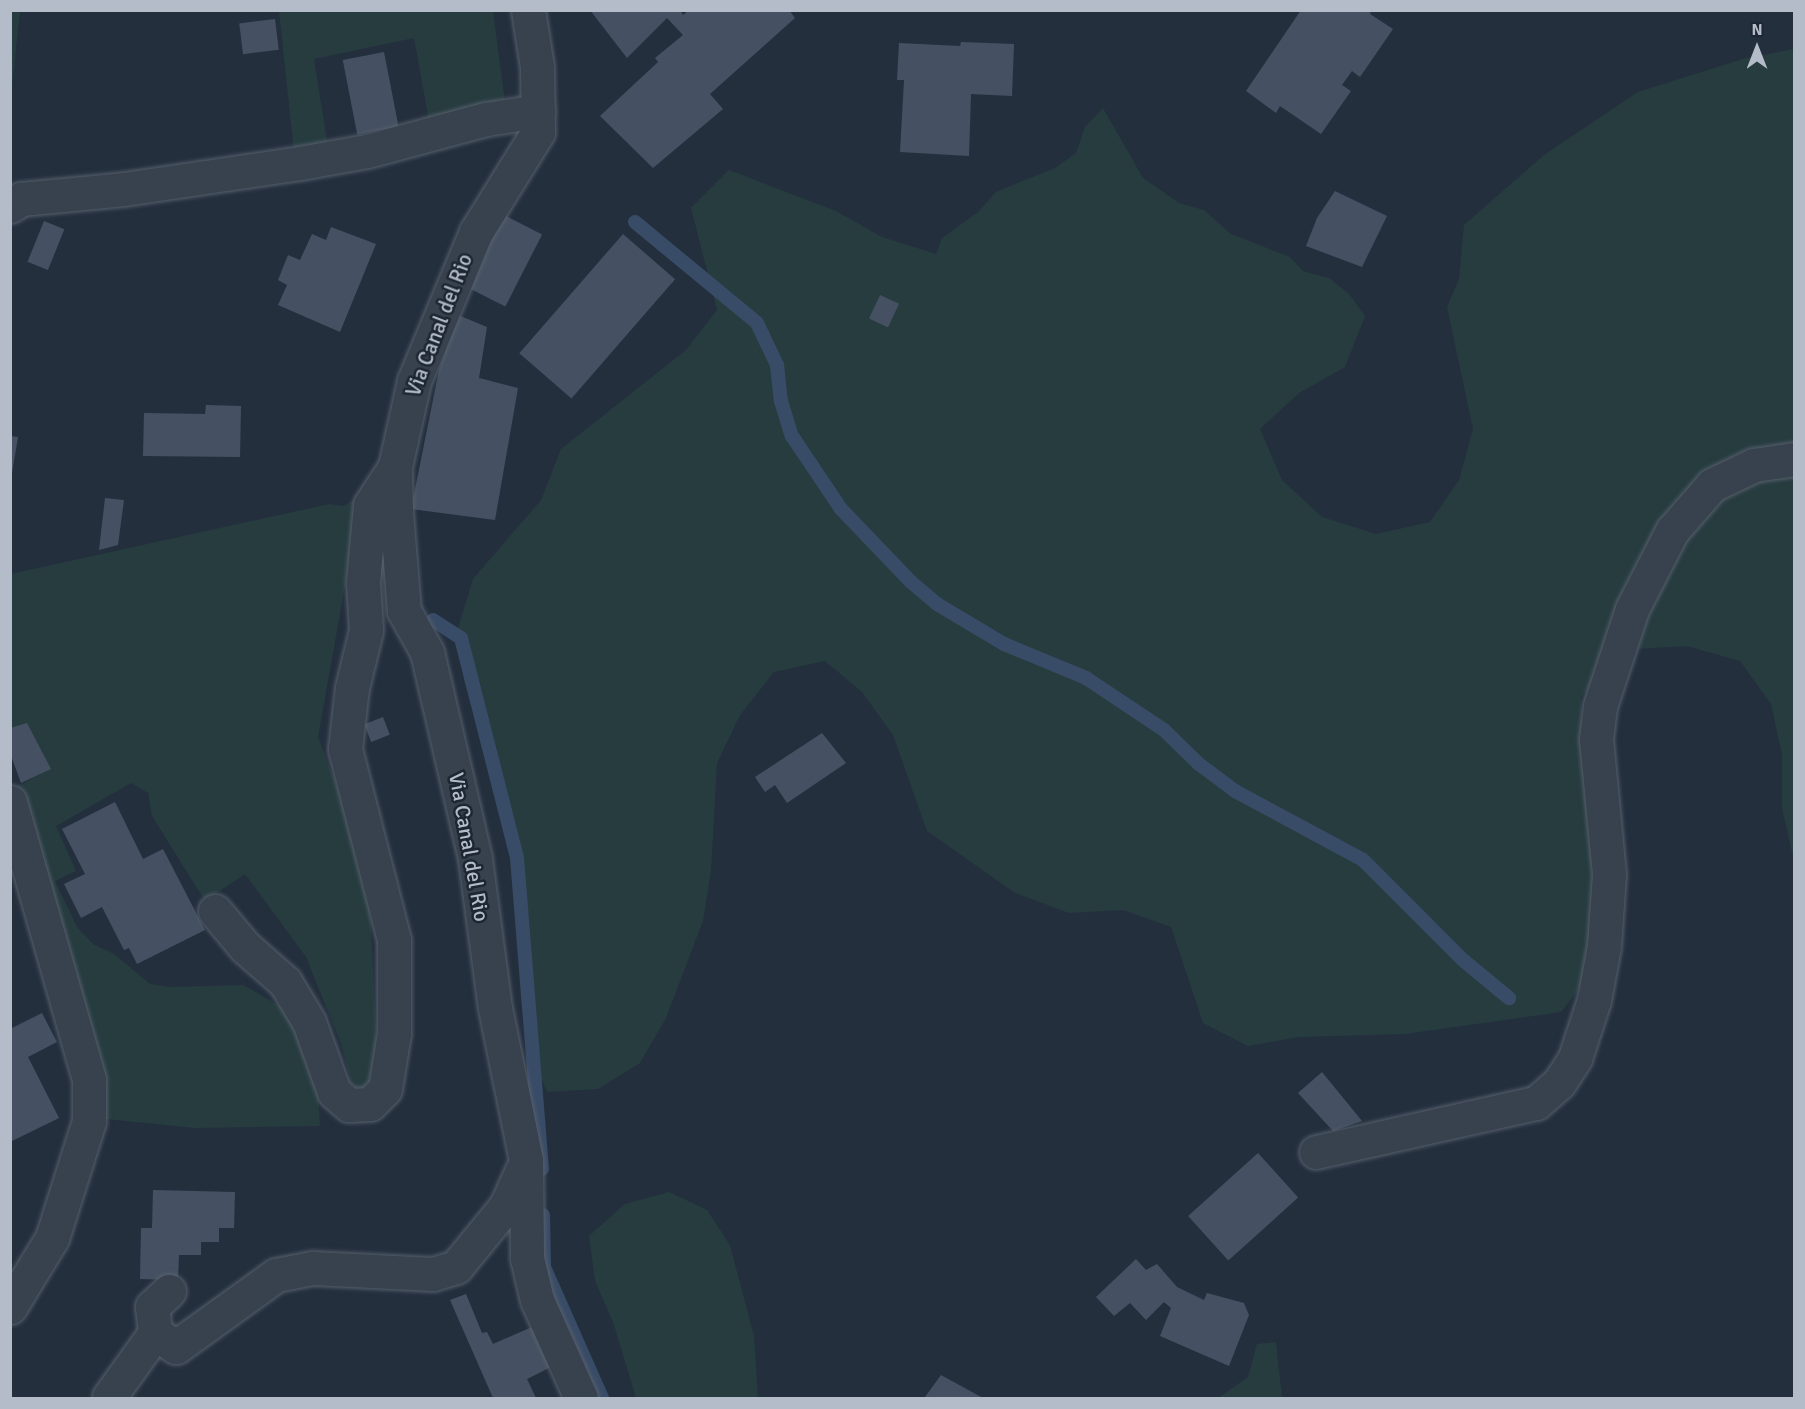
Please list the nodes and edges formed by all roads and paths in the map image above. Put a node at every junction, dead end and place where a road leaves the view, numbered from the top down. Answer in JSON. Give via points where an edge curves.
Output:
{"nodes":[{"id":1,"x":528,"y":10,"type":"edge"},
{"id":2,"x":538,"y":111,"type":"junction"},
{"id":3,"x":10,"y":206,"type":"edge"},
{"id":4,"x":1794,"y":459,"type":"edge"},
{"id":5,"x":395,"y":467,"type":"junction"},
{"id":6,"x":10,"y":802,"type":"edge"},
{"id":7,"x":215,"y":911,"type":"dead end"},
{"id":8,"x":1316,"y":1152,"type":"dead end"},
{"id":9,"x":526,"y":1160,"type":"junction"},
{"id":10,"x":169,"y":1291,"type":"dead end"},
{"id":11,"x":10,"y":1307,"type":"edge"},
{"id":12,"x":155,"y":1333,"type":"junction"},
{"id":13,"x":109,"y":1397,"type":"edge"},
{"id":14,"x":581,"y":1398,"type":"edge"}],
"edges":[{"from":1,"to":2,"type":"street","name":"Via Canal del Rio","via":[[537,67]]},
{"from":2,"to":3,"type":"street","via":[[486,118],[367,151],[124,189],[21,199]]},
{"from":2,"to":5,"type":"street","name":"Via Canal del Rio","via":[[538,132],[476,232],[414,381]]},
{"from":4,"to":8,"type":"street","via":[[1754,465],[1712,485],[1672,531],[1632,609],[1600,706],[1596,739],[1610,874],[1604,946],[1594,1000],[1578,1048],[1559,1083],[1536,1103]]},
{"from":5,"to":7,"type":"street","via":[[370,505],[363,582],[366,630],[352,688],[345,750],[394,940],[394,1033],[385,1089],[370,1104],[349,1105],[334,1092],[309,1022],[285,982],[245,947]]},
{"from":5,"to":9,"type":"street","name":"Via Canal del Rio","via":[[404,611],[427,652],[445,724],[475,859],[495,1008]]},
{"from":6,"to":11,"type":"street","via":[[89,1080],[89,1121],[52,1238]]},
{"from":9,"to":12,"type":"street","via":[[507,1206],[456,1267],[433,1274],[313,1268],[276,1275],[176,1347]]},
{"from":9,"to":14,"type":"street","name":"Via Canal del Rio","via":[[527,1258],[537,1300]]},
{"from":10,"to":12,"type":"street","via":[[152,1307]]},
{"from":12,"to":13,"type":"street"}]}
